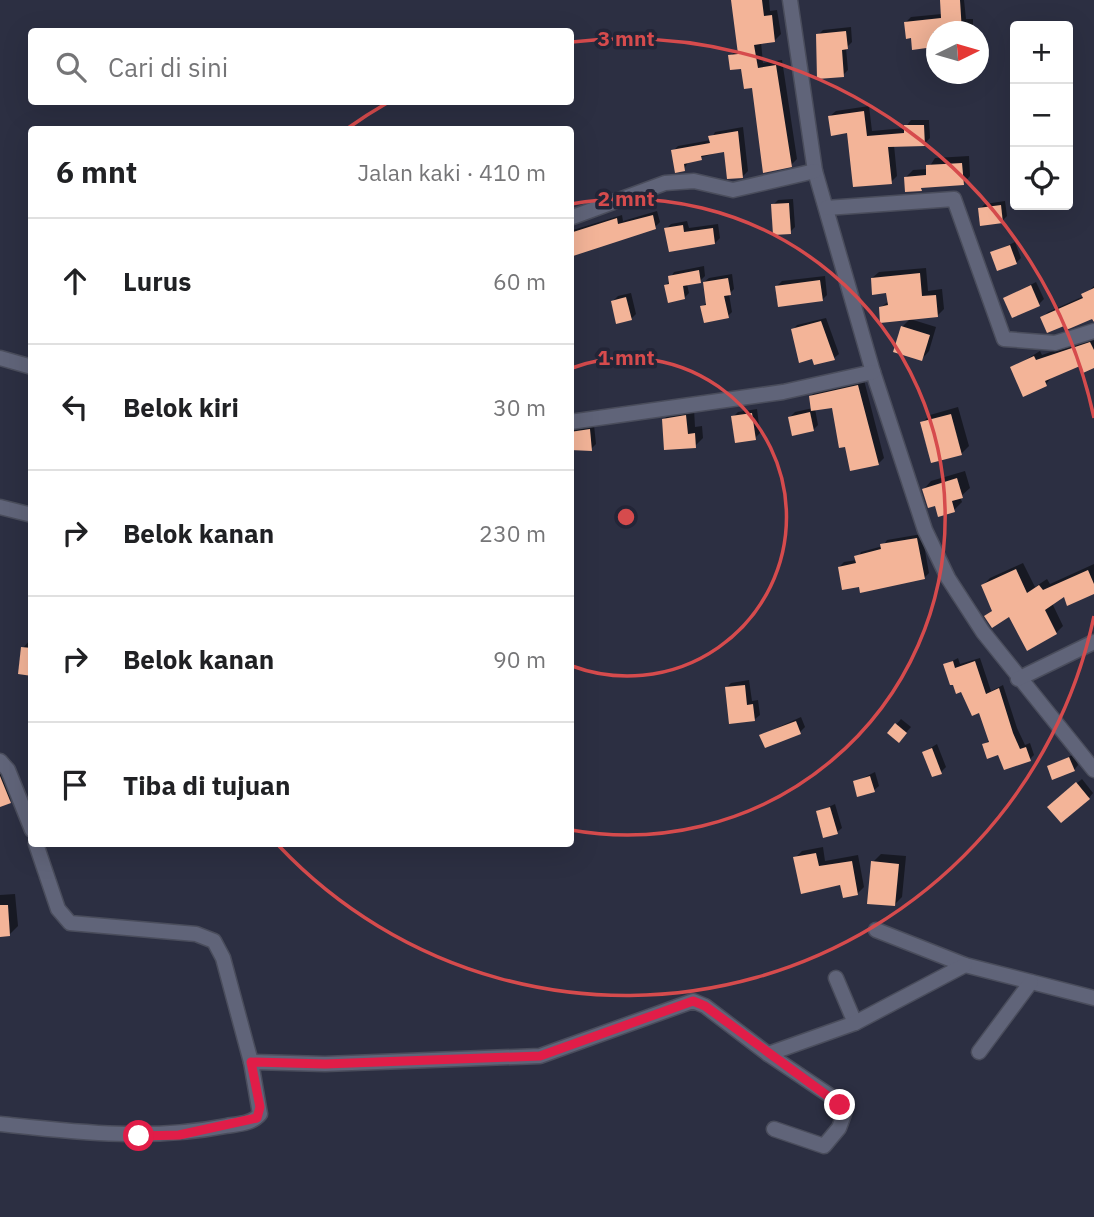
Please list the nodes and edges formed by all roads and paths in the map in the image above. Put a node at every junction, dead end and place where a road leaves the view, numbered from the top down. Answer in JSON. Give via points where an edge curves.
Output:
{"nodes":[{"id":1,"x":790,"y":0,"type":"edge"},
{"id":2,"x":815,"y":171,"type":"junction"},
{"id":3,"x":826,"y":208,"type":"junction"},
{"id":4,"x":574,"y":217,"type":"edge"},
{"id":5,"x":1094,"y":331,"type":"edge"},
{"id":6,"x":0,"y":358,"type":"edge"},
{"id":7,"x":28,"y":366,"type":"edge"},
{"id":8,"x":873,"y":372,"type":"junction"},
{"id":9,"x":574,"y":421,"type":"edge"},
{"id":10,"x":0,"y":507,"type":"edge"},
{"id":11,"x":28,"y":514,"type":"edge"},
{"id":12,"x":1094,"y":642,"type":"edge"},
{"id":13,"x":1018,"y":679,"type":"junction"},
{"id":14,"x":0,"y":761,"type":"edge"},
{"id":15,"x":1094,"y":770,"type":"edge"},
{"id":16,"x":28,"y":820,"type":"edge"},
{"id":17,"x":37,"y":847,"type":"edge"},
{"id":18,"x":876,"y":930,"type":"dead end"},
{"id":19,"x":965,"y":965,"type":"junction"},
{"id":20,"x":836,"y":978,"type":"dead end"},
{"id":21,"x":1031,"y":982,"type":"junction"},
{"id":22,"x":1094,"y":998,"type":"edge"},
{"id":23,"x":855,"y":1023,"type":"junction"},
{"id":24,"x":979,"y":1052,"type":"dead end"},
{"id":25,"x":768,"y":1054,"type":"junction"},
{"id":26,"x":251,"y":1062,"type":"junction"},
{"id":27,"x":0,"y":1124,"type":"edge"},
{"id":28,"x":774,"y":1129,"type":"dead end"}],
"edges":[{"from":1,"to":2,"type":"street"},
{"from":2,"to":3,"type":"street"},
{"from":2,"to":4,"type":"street","via":[[733,190],[694,181],[665,183]]},
{"from":3,"to":5,"type":"street","via":[[954,199],[1004,339],[1055,343]]},
{"from":3,"to":8,"type":"street"},
{"from":6,"to":7,"type":"street"},
{"from":8,"to":9,"type":"street","via":[[783,392]]},
{"from":8,"to":13,"type":"street","via":[[925,530],[948,578]]},
{"from":10,"to":11,"type":"street"},
{"from":12,"to":13,"type":"street"},
{"from":13,"to":15,"type":"street"},
{"from":14,"to":16,"type":"street"},
{"from":17,"to":26,"type":"street","via":[[58,909],[70,923],[197,934],[214,941],[223,958]]},
{"from":18,"to":19,"type":"street"},
{"from":19,"to":21,"type":"street"},
{"from":19,"to":23,"type":"street"},
{"from":20,"to":23,"type":"street"},
{"from":21,"to":22,"type":"street"},
{"from":21,"to":24,"type":"street"},
{"from":23,"to":25,"type":"street"},
{"from":25,"to":26,"type":"street","via":[[693,1001],[540,1056],[325,1064]]},
{"from":25,"to":28,"type":"street","via":[[835,1100],[844,1114],[824,1146]]},
{"from":26,"to":27,"type":"street","via":[[260,1107],[257,1118],[249,1122],[179,1135],[139,1136]]}]}
